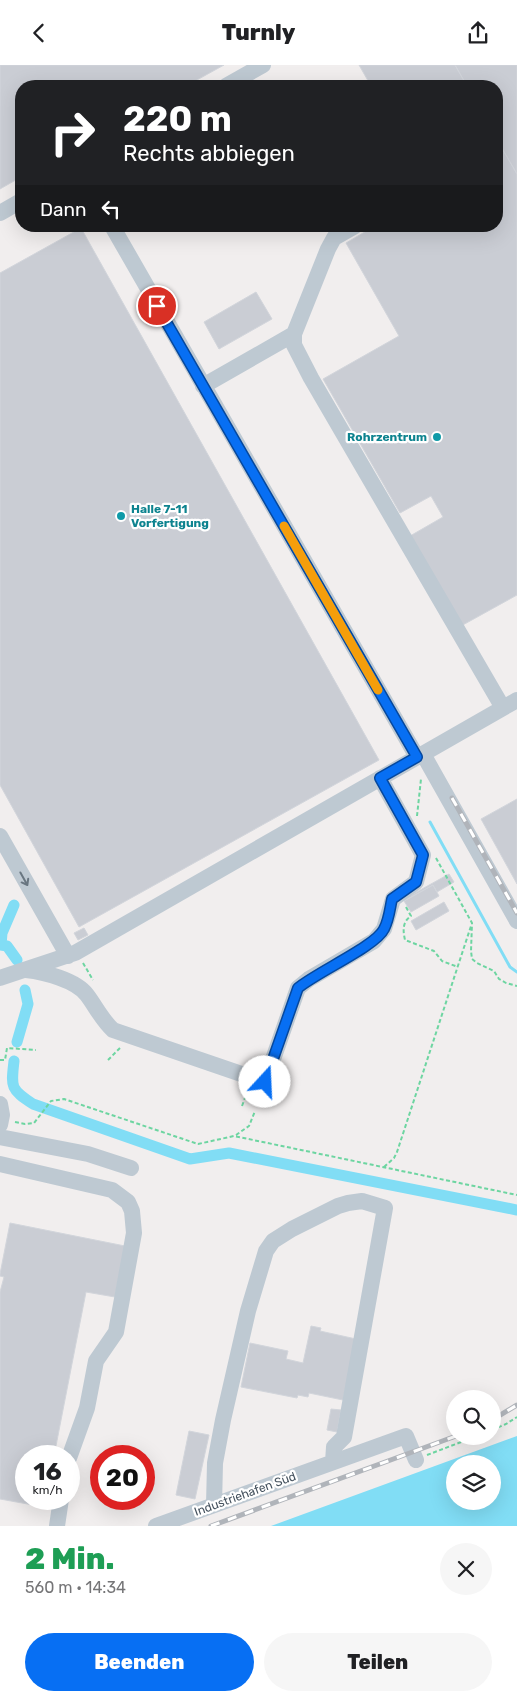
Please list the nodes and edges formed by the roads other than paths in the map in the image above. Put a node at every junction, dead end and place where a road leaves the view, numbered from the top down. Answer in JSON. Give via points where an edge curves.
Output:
{"nodes":[{"id":1,"x":263,"y":65,"type":"edge"},
{"id":2,"x":237,"y":80,"type":"edge"},
{"id":3,"x":15,"y":204,"type":"edge"},
{"id":4,"x":0,"y":213,"type":"edge"},
{"id":5,"x":115,"y":232,"type":"edge"},
{"id":6,"x":344,"y":232,"type":"edge"},
{"id":7,"x":294,"y":334,"type":"junction"},
{"id":8,"x":203,"y":386,"type":"junction"},
{"id":9,"x":510,"y":704,"type":"edge"},
{"id":10,"x":420,"y":755,"type":"junction"},
{"id":11,"x":380,"y":778,"type":"junction"},
{"id":12,"x":0,"y":836,"type":"edge"},
{"id":13,"x":517,"y":921,"type":"edge"},
{"id":14,"x":68,"y":957,"type":"junction"},
{"id":15,"x":26,"y":970,"type":"junction"},
{"id":16,"x":0,"y":978,"type":"edge"},
{"id":17,"x":0,"y":1137,"type":"edge"},
{"id":18,"x":0,"y":1164,"type":"edge"},
{"id":19,"x":131,"y":1168,"type":"dead end"},
{"id":20,"x":74,"y":1445,"type":"edge"},
{"id":21,"x":416,"y":1460,"type":"road end"},
{"id":22,"x":333,"y":1462,"type":"junction"},
{"id":23,"x":214,"y":1505,"type":"junction"},
{"id":24,"x":59,"y":1510,"type":"edge"},
{"id":25,"x":56,"y":1526,"type":"edge"},
{"id":26,"x":156,"y":1526,"type":"edge"}],
"edges":[{"from":1,"to":2,"type":"street"},
{"from":3,"to":4,"type":"street"},
{"from":5,"to":8,"type":"street"},
{"from":6,"to":7,"type":"street","via":[[334,238],[328,249]]},
{"from":7,"to":8,"type":"street"},
{"from":7,"to":9,"type":"street","via":[[294,345],[311,378]]},
{"from":8,"to":10,"type":"street"},
{"from":9,"to":10,"type":"street"},
{"from":10,"to":11,"type":"street"},
{"from":10,"to":13,"type":"street"},
{"from":11,"to":14,"type":"street"},
{"from":11,"to":15,"type":"street","via":[[423,855],[416,882],[392,899],[384,929],[374,941],[298,988],[265,1082],[113,1030],[104,1022],[86,993],[74,984]]},
{"from":12,"to":14,"type":"street","one_way":true},
{"from":14,"to":15,"type":"street"},
{"from":15,"to":16,"type":"street"},
{"from":17,"to":19,"type":"street","via":[[88,1154]]},
{"from":18,"to":20,"type":"street","via":[[112,1190],[128,1202],[132,1211],[134,1233],[116,1332],[96,1361],[87,1408]]},
{"from":21,"to":22,"type":"street","name":"Industriehafen Süd","via":[[406,1436]]},
{"from":22,"to":23,"type":"street","name":"Industriehafen Süd"},
{"from":22,"to":23,"type":"street","via":[[334,1447],[344,1437],[385,1208],[362,1201],[338,1206],[292,1229],[273,1241],[263,1258],[223,1420],[215,1463]]},
{"from":23,"to":26,"type":"street","name":"Industriehafen Süd"},
{"from":24,"to":25,"type":"street"}]}
